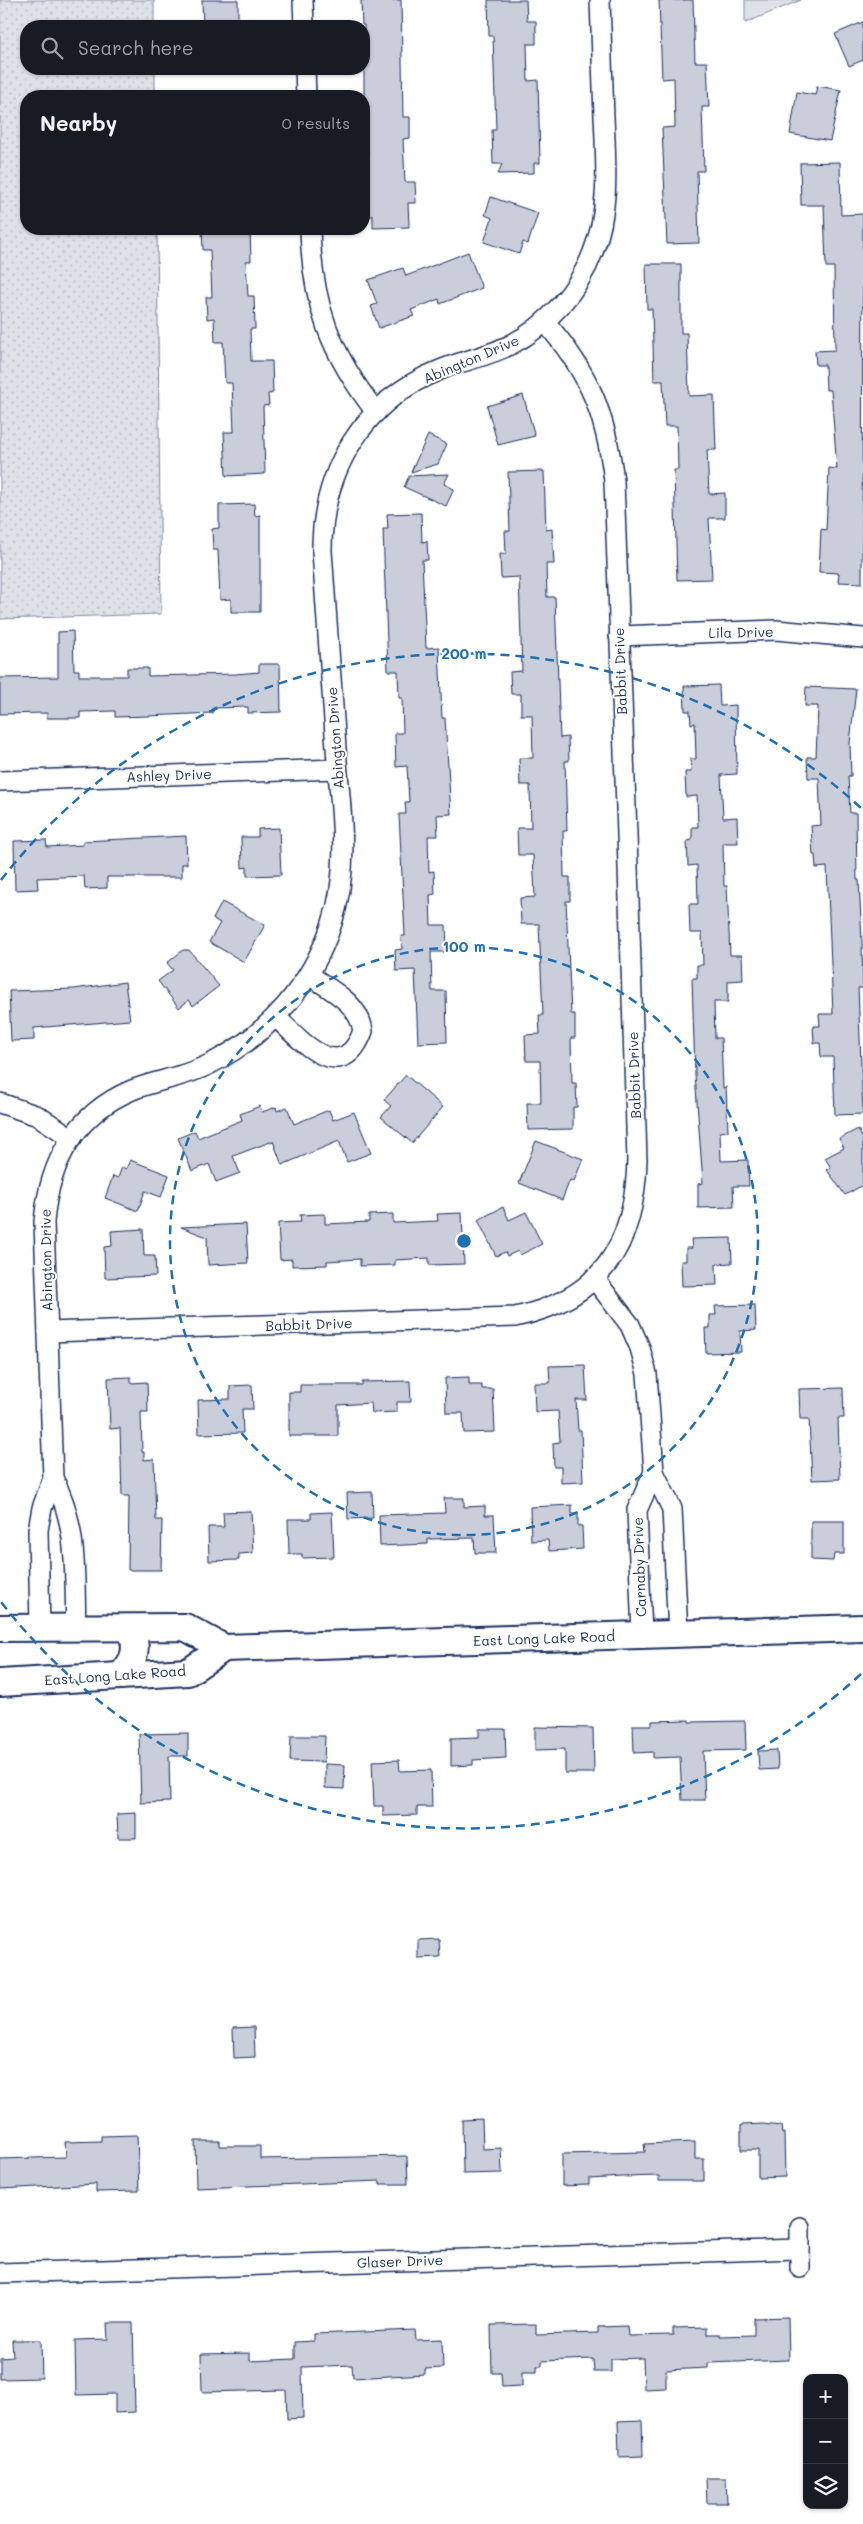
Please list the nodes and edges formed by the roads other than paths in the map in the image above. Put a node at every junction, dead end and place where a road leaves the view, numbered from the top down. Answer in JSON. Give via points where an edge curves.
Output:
{"nodes":[{"id":1,"x":303,"y":0,"type":"edge"},
{"id":2,"x":600,"y":0,"type":"edge"},
{"id":3,"x":304,"y":20,"type":"edge"},
{"id":4,"x":305,"y":75,"type":"edge"},
{"id":5,"x":306,"y":90,"type":"edge"},
{"id":6,"x":310,"y":235,"type":"edge"},
{"id":7,"x":545,"y":322,"type":"junction"},
{"id":8,"x":376,"y":412,"type":"junction"},
{"id":9,"x":619,"y":636,"type":"junction"},
{"id":10,"x":863,"y":638,"type":"edge"},
{"id":11,"x":338,"y":769,"type":"junction"},
{"id":12,"x":0,"y":781,"type":"edge"},
{"id":13,"x":309,"y":974,"type":"junction"},
{"id":14,"x":276,"y":1017,"type":"junction"},
{"id":15,"x":0,"y":1103,"type":"edge"},
{"id":16,"x":72,"y":1138,"type":"junction"},
{"id":17,"x":594,"y":1278,"type":"junction"},
{"id":18,"x":48,"y":1332,"type":"junction"},
{"id":19,"x":654,"y":1472,"type":"junction"},
{"id":20,"x":53,"y":1478,"type":"junction"},
{"id":21,"x":0,"y":1628,"type":"edge"},
{"id":22,"x":40,"y":1628,"type":"junction"},
{"id":23,"x":76,"y":1628,"type":"junction"},
{"id":24,"x":129,"y":1628,"type":"junction"},
{"id":25,"x":863,"y":1628,"type":"edge"},
{"id":26,"x":678,"y":1634,"type":"junction"},
{"id":27,"x":642,"y":1635,"type":"junction"},
{"id":28,"x":224,"y":1648,"type":"junction"},
{"id":29,"x":120,"y":1676,"type":"junction"},
{"id":30,"x":0,"y":1683,"type":"edge"},
{"id":31,"x":800,"y":2227,"type":"dead end"},
{"id":32,"x":800,"y":2249,"type":"junction"},
{"id":33,"x":800,"y":2268,"type":"dead end"},
{"id":34,"x":0,"y":2273,"type":"edge"}],
"edges":[{"from":1,"to":3,"type":"street"},
{"from":2,"to":7,"type":"street","name":"Abington Drive","via":[[606,174],[604,208],[593,254],[573,288]]},
{"from":4,"to":5,"type":"street"},
{"from":6,"to":8,"type":"street","via":[[314,289],[326,326],[350,377]]},
{"from":7,"to":8,"type":"street","name":"Abington Drive","via":[[512,345],[424,377]]},
{"from":7,"to":9,"type":"street","name":"Babbit Drive","via":[[586,378],[607,435],[614,481]]},
{"from":8,"to":11,"type":"street","name":"Abington Drive","via":[[342,460],[328,495],[324,516],[322,552]]},
{"from":9,"to":10,"type":"street","name":"Lila Drive","via":[[776,630]]},
{"from":9,"to":17,"type":"street","name":"Babbit Drive","via":[[636,1183],[624,1238],[608,1264]]},
{"from":11,"to":12,"type":"street","name":"Ashley Drive"},
{"from":11,"to":13,"type":"street","name":"Abington Drive","via":[[343,843],[340,893],[333,922]]},
{"from":13,"to":14,"type":"street","name":"Abington Drive"},
{"from":13,"to":14,"type":"street","via":[[358,1013],[362,1031],[355,1047],[339,1057],[322,1056],[313,1052]]},
{"from":14,"to":16,"type":"street","name":"Abington Drive","via":[[208,1066],[111,1100],[86,1120]]},
{"from":15,"to":16,"type":"street","via":[[38,1116]]},
{"from":16,"to":18,"type":"street","name":"Abington Drive","via":[[52,1174],[46,1198]]},
{"from":17,"to":18,"type":"street","name":"Babbit Drive","via":[[549,1307],[494,1319]]},
{"from":17,"to":19,"type":"street","name":"Carnaby Drive","via":[[630,1325],[640,1348],[650,1392]]},
{"from":18,"to":20,"type":"street","name":"Abington Drive"},
{"from":19,"to":26,"type":"street","name":"Carnaby Drive","via":[[672,1509]]},
{"from":19,"to":27,"type":"street","name":"Carnaby Drive","via":[[636,1510]]},
{"from":20,"to":22,"type":"street","name":"Abington Drive","via":[[38,1530]]},
{"from":20,"to":23,"type":"street","name":"Abington Drive","via":[[72,1530]]},
{"from":21,"to":22,"type":"main road"},
{"from":22,"to":23,"type":"main road"},
{"from":23,"to":24,"type":"main road"},
{"from":24,"to":28,"type":"main road","via":[[185,1627]]},
{"from":24,"to":29,"type":"main road","via":[[134,1637],[134,1657]]},
{"from":25,"to":26,"type":"main road","name":"East Long Lake Road"},
{"from":26,"to":27,"type":"main road","name":"East Long Lake Road"},
{"from":27,"to":28,"type":"main road","name":"East Long Lake Road"},
{"from":28,"to":29,"type":"main road","name":"East Long Lake Road","via":[[188,1672]]},
{"from":29,"to":30,"type":"main road","name":"East Long Lake Road"},
{"from":31,"to":32,"type":"street"},
{"from":32,"to":33,"type":"street"},
{"from":32,"to":34,"type":"street","name":"Glaser Drive"}]}
